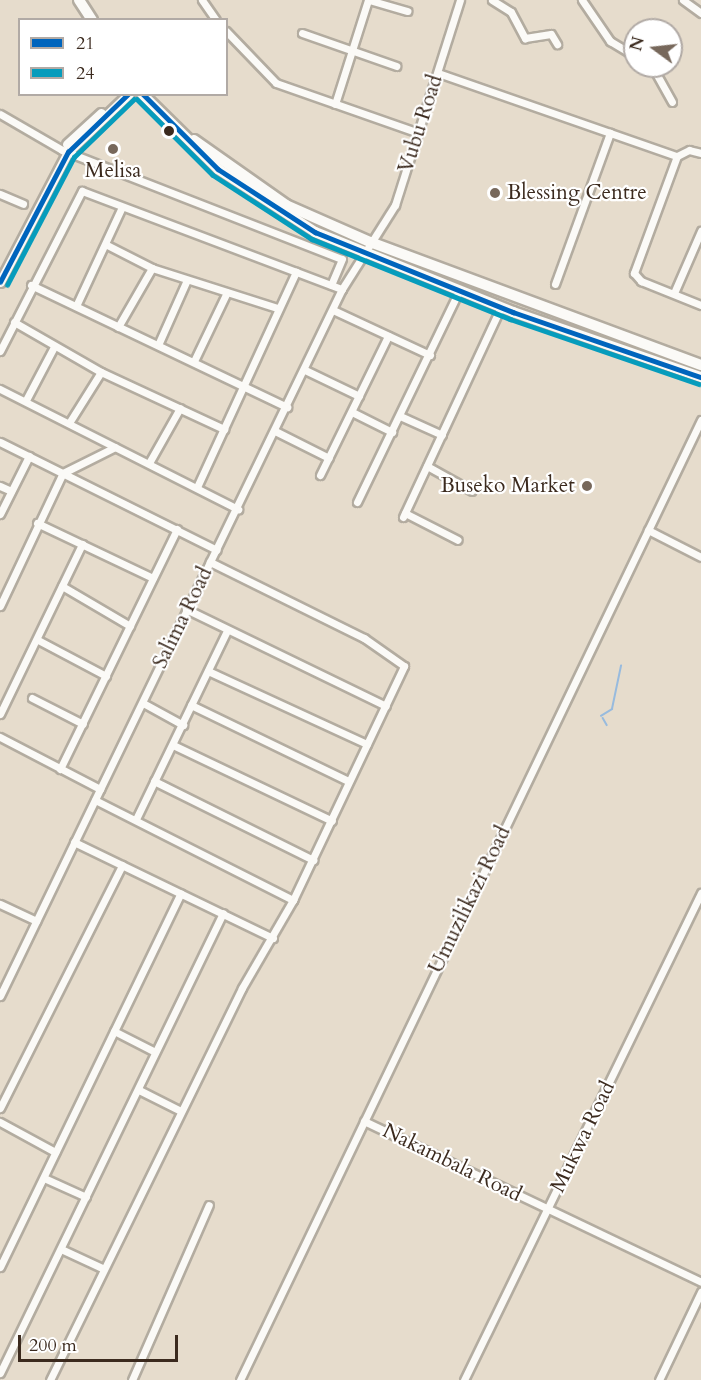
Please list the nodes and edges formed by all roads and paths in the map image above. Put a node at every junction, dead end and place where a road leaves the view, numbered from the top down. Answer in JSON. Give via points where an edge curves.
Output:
{"nodes":[{"id":1,"x":73,"y":0,"type":"edge"},
{"id":2,"x":79,"y":0,"type":"edge"},
{"id":3,"x":202,"y":0,"type":"edge"},
{"id":4,"x":368,"y":0,"type":"edge"},
{"id":5,"x":460,"y":0,"type":"edge"},
{"id":6,"x":492,"y":0,"type":"edge"},
{"id":7,"x":582,"y":0,"type":"edge"},
{"id":8,"x":683,"y":0,"type":"edge"},
{"id":9,"x":407,"y":11,"type":"dead end"},
{"id":10,"x":701,"y":14,"type":"edge"},
{"id":11,"x":85,"y":18,"type":"edge"},
{"id":12,"x":91,"y":18,"type":"edge"},
{"id":13,"x":215,"y":18,"type":"edge"},
{"id":14,"x":228,"y":33,"type":"edge"},
{"id":15,"x":302,"y":33,"type":"dead end"},
{"id":16,"x":557,"y":44,"type":"dead end"},
{"id":17,"x":623,"y":48,"type":"edge"},
{"id":18,"x":352,"y":50,"type":"junction"},
{"id":19,"x":396,"y":66,"type":"dead end"},
{"id":20,"x":438,"y":73,"type":"junction"},
{"id":21,"x":659,"y":78,"type":"edge"},
{"id":22,"x":120,"y":96,"type":"edge"},
{"id":23,"x":127,"y":96,"type":"edge"},
{"id":24,"x":144,"y":96,"type":"edge"},
{"id":25,"x":152,"y":96,"type":"edge"},
{"id":26,"x":672,"y":102,"type":"dead end"},
{"id":27,"x":335,"y":104,"type":"junction"},
{"id":28,"x":0,"y":114,"type":"edge"},
{"id":29,"x":419,"y":133,"type":"junction"},
{"id":30,"x":610,"y":133,"type":"junction"},
{"id":31,"x":65,"y":151,"type":"junction"},
{"id":32,"x":701,"y":153,"type":"edge"},
{"id":33,"x":677,"y":156,"type":"junction"},
{"id":34,"x":0,"y":194,"type":"edge"},
{"id":35,"x":23,"y":204,"type":"dead end"},
{"id":36,"x":122,"y":207,"type":"junction"},
{"id":37,"x":701,"y":231,"type":"edge"},
{"id":38,"x":370,"y":242,"type":"junction"},
{"id":39,"x":107,"y":245,"type":"junction"},
{"id":40,"x":361,"y":254,"type":"junction"},
{"id":41,"x":0,"y":268,"type":"edge"},
{"id":42,"x":152,"y":268,"type":"junction"},
{"id":43,"x":296,"y":272,"type":"junction"},
{"id":44,"x":187,"y":280,"type":"junction"},
{"id":45,"x":0,"y":282,"type":"edge"},
{"id":46,"x":555,"y":284,"type":"dead end"},
{"id":47,"x":31,"y":285,"type":"junction"},
{"id":48,"x":331,"y":285,"type":"junction"},
{"id":49,"x":342,"y":289,"type":"junction"},
{"id":50,"x":459,"y":291,"type":"junction"},
{"id":51,"x":227,"y":292,"type":"junction"},
{"id":52,"x":674,"y":293,"type":"junction"},
{"id":53,"x":701,"y":305,"type":"edge"},
{"id":54,"x":76,"y":306,"type":"junction"},
{"id":55,"x":501,"y":307,"type":"junction"},
{"id":56,"x":277,"y":308,"type":"junction"},
{"id":57,"x":333,"y":310,"type":"junction"},
{"id":58,"x":14,"y":322,"type":"junction"},
{"id":59,"x":118,"y":327,"type":"junction"},
{"id":60,"x":388,"y":336,"type":"junction"},
{"id":61,"x":158,"y":345,"type":"junction"},
{"id":62,"x":54,"y":347,"type":"junction"},
{"id":63,"x":0,"y":351,"type":"edge"},
{"id":64,"x":430,"y":355,"type":"junction"},
{"id":65,"x":194,"y":361,"type":"junction"},
{"id":66,"x":701,"y":365,"type":"edge"},
{"id":67,"x":305,"y":370,"type":"junction"},
{"id":68,"x":101,"y":372,"type":"junction"},
{"id":69,"x":701,"y":377,"type":"edge"},
{"id":70,"x":243,"y":386,"type":"junction"},
{"id":71,"x":0,"y":389,"type":"edge"},
{"id":72,"x":359,"y":396,"type":"junction"},
{"id":73,"x":26,"y":400,"type":"junction"},
{"id":74,"x":287,"y":407,"type":"junction"},
{"id":75,"x":180,"y":408,"type":"junction"},
{"id":76,"x":352,"y":412,"type":"junction"},
{"id":77,"x":400,"y":416,"type":"junction"},
{"id":78,"x":701,"y":420,"type":"edge"},
{"id":79,"x":69,"y":423,"type":"junction"},
{"id":80,"x":224,"y":429,"type":"junction"},
{"id":81,"x":275,"y":431,"type":"junction"},
{"id":82,"x":392,"y":432,"type":"junction"},
{"id":83,"x":442,"y":435,"type":"junction"},
{"id":84,"x":0,"y":442,"type":"edge"},
{"id":85,"x":115,"y":447,"type":"junction"},
{"id":86,"x":29,"y":456,"type":"junction"},
{"id":87,"x":330,"y":458,"type":"junction"},
{"id":88,"x":149,"y":463,"type":"junction"},
{"id":89,"x":427,"y":466,"type":"junction"},
{"id":90,"x":63,"y":473,"type":"junction"},
{"id":91,"x":320,"y":475,"type":"dead end"},
{"id":92,"x":0,"y":486,"type":"edge"},
{"id":93,"x":197,"y":487,"type":"junction"},
{"id":94,"x":472,"y":490,"type":"dead end"},
{"id":95,"x":11,"y":491,"type":"junction"},
{"id":96,"x":357,"y":502,"type":"dead end"},
{"id":97,"x":238,"y":509,"type":"junction"},
{"id":98,"x":0,"y":514,"type":"edge"},
{"id":99,"x":38,"y":523,"type":"junction"},
{"id":100,"x":177,"y":529,"type":"junction"},
{"id":101,"x":648,"y":531,"type":"junction"},
{"id":102,"x":458,"y":540,"type":"dead end"},
{"id":103,"x":82,"y":544,"type":"junction"},
{"id":104,"x":217,"y":550,"type":"junction"},
{"id":105,"x":701,"y":557,"type":"edge"},
{"id":106,"x":210,"y":562,"type":"junction"},
{"id":107,"x":153,"y":578,"type":"junction"},
{"id":108,"x":62,"y":586,"type":"junction"},
{"id":109,"x":0,"y":606,"type":"edge"},
{"id":110,"x":186,"y":609,"type":"junction"},
{"id":111,"x":130,"y":627,"type":"junction"},
{"id":112,"x":227,"y":631,"type":"junction"},
{"id":113,"x":38,"y":640,"type":"junction"},
{"id":114,"x":208,"y":671,"type":"junction"},
{"id":115,"x":106,"y":676,"type":"junction"},
{"id":116,"x":32,"y":698,"type":"dead end"},
{"id":117,"x":143,"y":703,"type":"junction"},
{"id":118,"x":191,"y":705,"type":"junction"},
{"id":119,"x":386,"y":706,"type":"junction"},
{"id":120,"x":0,"y":714,"type":"edge"},
{"id":121,"x":82,"y":724,"type":"junction"},
{"id":122,"x":183,"y":724,"type":"junction"},
{"id":123,"x":0,"y":737,"type":"edge"},
{"id":124,"x":367,"y":744,"type":"junction"},
{"id":125,"x":173,"y":745,"type":"junction"},
{"id":126,"x":60,"y":769,"type":"junction"},
{"id":127,"x":348,"y":781,"type":"junction"},
{"id":128,"x":154,"y":782,"type":"junction"},
{"id":129,"x":100,"y":789,"type":"junction"},
{"id":130,"x":95,"y":800,"type":"junction"},
{"id":131,"x":136,"y":819,"type":"junction"},
{"id":132,"x":332,"y":821,"type":"junction"},
{"id":133,"x":74,"y":842,"type":"junction"},
{"id":134,"x":313,"y":860,"type":"junction"},
{"id":135,"x":122,"y":865,"type":"junction"},
{"id":136,"x":182,"y":893,"type":"junction"},
{"id":137,"x":701,"y":893,"type":"edge"},
{"id":138,"x":293,"y":900,"type":"junction"},
{"id":139,"x":0,"y":904,"type":"edge"},
{"id":140,"x":223,"y":913,"type":"junction"},
{"id":141,"x":36,"y":921,"type":"junction"},
{"id":142,"x":273,"y":938,"type":"junction"},
{"id":143,"x":4,"y":979,"type":"edge"},
{"id":144,"x":0,"y":996,"type":"edge"},
{"id":145,"x":114,"y":1031,"type":"junction"},
{"id":146,"x":155,"y":1052,"type":"junction"},
{"id":147,"x":139,"y":1090,"type":"junction"},
{"id":148,"x":0,"y":1106,"type":"edge"},
{"id":149,"x":182,"y":1111,"type":"junction"},
{"id":150,"x":364,"y":1121,"type":"junction"},
{"id":151,"x":0,"y":1122,"type":"edge"},
{"id":152,"x":55,"y":1152,"type":"junction"},
{"id":153,"x":44,"y":1178,"type":"junction"},
{"id":154,"x":86,"y":1197,"type":"junction"},
{"id":155,"x":209,"y":1205,"type":"dead end"},
{"id":156,"x":548,"y":1209,"type":"junction"},
{"id":157,"x":61,"y":1250,"type":"junction"},
{"id":158,"x":0,"y":1267,"type":"edge"},
{"id":159,"x":104,"y":1269,"type":"junction"},
{"id":160,"x":701,"y":1282,"type":"edge"},
{"id":161,"x":701,"y":1292,"type":"edge"},
{"id":162,"x":3,"y":1359,"type":"edge"},
{"id":163,"x":0,"y":1373,"type":"edge"},
{"id":164,"x":50,"y":1380,"type":"edge"},
{"id":165,"x":132,"y":1380,"type":"edge"},
{"id":166,"x":240,"y":1380,"type":"edge"},
{"id":167,"x":464,"y":1380,"type":"edge"},
{"id":168,"x":659,"y":1380,"type":"edge"}],
"edges":[{"from":1,"to":11,"type":"main road"},
{"from":2,"to":12,"type":"main road"},
{"from":3,"to":13,"type":"street"},
{"from":4,"to":9,"type":"street"},
{"from":4,"to":18,"type":"street"},
{"from":5,"to":20,"type":"street","name":"Vubu Road"},
{"from":6,"to":16,"type":"street","via":[[511,12],[525,38],[551,34]]},
{"from":7,"to":17,"type":"street","via":[[610,40]]},
{"from":8,"to":10,"type":"street"},
{"from":14,"to":27,"type":"street","via":[[276,83]]},
{"from":15,"to":18,"type":"street"},
{"from":18,"to":19,"type":"street"},
{"from":18,"to":27,"type":"street"},
{"from":20,"to":29,"type":"street","name":"Vubu Road"},
{"from":20,"to":30,"type":"street"},
{"from":21,"to":26,"type":"street"},
{"from":22,"to":31,"type":"main road"},
{"from":23,"to":31,"type":"main road"},
{"from":24,"to":40,"type":"main road","via":[[218,169],[281,214]]},
{"from":25,"to":38,"type":"main road","via":[[191,138],[231,168],[286,204]]},
{"from":27,"to":29,"type":"street"},
{"from":28,"to":31,"type":"street"},
{"from":29,"to":38,"type":"street","name":"Vubu Road","via":[[395,205]]},
{"from":30,"to":33,"type":"street"},
{"from":30,"to":46,"type":"street"},
{"from":31,"to":41,"type":"main road"},
{"from":31,"to":45,"type":"main road"},
{"from":31,"to":48,"type":"street","via":[[342,260]]},
{"from":32,"to":33,"type":"street","via":[[689,150]]},
{"from":33,"to":52,"type":"street","via":[[634,273]]},
{"from":34,"to":35,"type":"street"},
{"from":36,"to":39,"type":"street"},
{"from":36,"to":43,"type":"street"},
{"from":36,"to":47,"type":"street","via":[[82,191]]},
{"from":37,"to":52,"type":"street"},
{"from":38,"to":40,"type":"street","name":"Salima Road"},
{"from":38,"to":66,"type":"main road"},
{"from":39,"to":42,"type":"street"},
{"from":39,"to":54,"type":"street"},
{"from":40,"to":49,"type":"street","name":"Salima Road"},
{"from":40,"to":50,"type":"main road"},
{"from":42,"to":44,"type":"street"},
{"from":42,"to":59,"type":"street"},
{"from":43,"to":48,"type":"street"},
{"from":43,"to":56,"type":"street"},
{"from":44,"to":51,"type":"street"},
{"from":44,"to":61,"type":"street"},
{"from":47,"to":54,"type":"street"},
{"from":47,"to":58,"type":"street"},
{"from":48,"to":49,"type":"street"},
{"from":49,"to":57,"type":"street","name":"Salima Road"},
{"from":50,"to":55,"type":"main road"},
{"from":50,"to":64,"type":"street"},
{"from":51,"to":56,"type":"street"},
{"from":51,"to":65,"type":"street"},
{"from":52,"to":53,"type":"street"},
{"from":54,"to":59,"type":"street"},
{"from":55,"to":69,"type":"main road"},
{"from":55,"to":83,"type":"street"},
{"from":56,"to":70,"type":"street"},
{"from":57,"to":60,"type":"street"},
{"from":57,"to":67,"type":"street","name":"Salima Road"},
{"from":58,"to":62,"type":"street"},
{"from":58,"to":63,"type":"street"},
{"from":59,"to":61,"type":"street"},
{"from":60,"to":64,"type":"street"},
{"from":60,"to":72,"type":"street"},
{"from":61,"to":65,"type":"street"},
{"from":62,"to":68,"type":"street"},
{"from":62,"to":73,"type":"street"},
{"from":64,"to":77,"type":"street"},
{"from":65,"to":70,"type":"street"},
{"from":67,"to":72,"type":"street"},
{"from":67,"to":74,"type":"street","name":"Salima Road"},
{"from":68,"to":75,"type":"street"},
{"from":68,"to":79,"type":"street"},
{"from":70,"to":74,"type":"street"},
{"from":70,"to":80,"type":"street"},
{"from":71,"to":73,"type":"street"},
{"from":72,"to":76,"type":"street"},
{"from":73,"to":79,"type":"street"},
{"from":74,"to":81,"type":"street","name":"Salima Road"},
{"from":75,"to":80,"type":"street"},
{"from":75,"to":88,"type":"street"},
{"from":76,"to":82,"type":"street"},
{"from":76,"to":87,"type":"street"},
{"from":77,"to":82,"type":"street"},
{"from":77,"to":83,"type":"street"},
{"from":78,"to":101,"type":"street","name":"Umuzilikazi Road"},
{"from":79,"to":85,"type":"street"},
{"from":80,"to":93,"type":"street"},
{"from":81,"to":87,"type":"street"},
{"from":81,"to":97,"type":"street","name":"Salima Road"},
{"from":82,"to":96,"type":"street"},
{"from":83,"to":89,"type":"street"},
{"from":84,"to":86,"type":"street"},
{"from":85,"to":88,"type":"street"},
{"from":85,"to":90,"type":"street"},
{"from":86,"to":90,"type":"street"},
{"from":86,"to":95,"type":"street"},
{"from":87,"to":91,"type":"street"},
{"from":88,"to":93,"type":"street"},
{"from":89,"to":94,"type":"street"},
{"from":89,"to":102,"type":"street","via":[[404,515]]},
{"from":90,"to":99,"type":"street"},
{"from":90,"to":100,"type":"street"},
{"from":92,"to":95,"type":"street"},
{"from":93,"to":97,"type":"street"},
{"from":95,"to":98,"type":"street"},
{"from":97,"to":104,"type":"street","name":"Salima Road"},
{"from":99,"to":103,"type":"street"},
{"from":99,"to":109,"type":"street"},
{"from":100,"to":104,"type":"street"},
{"from":100,"to":107,"type":"street"},
{"from":101,"to":105,"type":"street"},
{"from":101,"to":150,"type":"street","name":"Umuzilikazi Road"},
{"from":103,"to":107,"type":"street"},
{"from":103,"to":108,"type":"street"},
{"from":104,"to":106,"type":"street","name":"Salima Road"},
{"from":106,"to":110,"type":"street","name":"Salima Road"},
{"from":106,"to":119,"type":"street","via":[[400,658],[402,675]]},
{"from":107,"to":111,"type":"street"},
{"from":108,"to":111,"type":"street"},
{"from":108,"to":113,"type":"street"},
{"from":110,"to":112,"type":"street"},
{"from":110,"to":117,"type":"street","name":"Salima Road"},
{"from":111,"to":115,"type":"street"},
{"from":112,"to":114,"type":"street"},
{"from":112,"to":119,"type":"street"},
{"from":113,"to":115,"type":"street"},
{"from":113,"to":120,"type":"street"},
{"from":114,"to":118,"type":"street"},
{"from":114,"to":124,"type":"street"},
{"from":115,"to":121,"type":"street"},
{"from":116,"to":121,"type":"street"},
{"from":117,"to":122,"type":"street"},
{"from":117,"to":129,"type":"street","name":"Salima Road"},
{"from":118,"to":122,"type":"street"},
{"from":118,"to":127,"type":"street"},
{"from":119,"to":124,"type":"street"},
{"from":121,"to":126,"type":"street"},
{"from":122,"to":125,"type":"street"},
{"from":123,"to":126,"type":"street"},
{"from":124,"to":127,"type":"street"},
{"from":125,"to":128,"type":"street"},
{"from":125,"to":132,"type":"street"},
{"from":126,"to":129,"type":"street"},
{"from":127,"to":132,"type":"street"},
{"from":128,"to":131,"type":"street"},
{"from":128,"to":134,"type":"street"},
{"from":129,"to":130,"type":"street","name":"Salima Road"},
{"from":130,"to":131,"type":"street"},
{"from":130,"to":133,"type":"street","name":"Salima Road"},
{"from":131,"to":138,"type":"street"},
{"from":132,"to":134,"type":"street"},
{"from":133,"to":135,"type":"street"},
{"from":133,"to":141,"type":"street","name":"Salima Road"},
{"from":134,"to":138,"type":"street"},
{"from":135,"to":136,"type":"street"},
{"from":135,"to":148,"type":"street"},
{"from":136,"to":140,"type":"street"},
{"from":136,"to":145,"type":"street"},
{"from":137,"to":156,"type":"street","name":"Mukwa Road"},
{"from":138,"to":142,"type":"street"},
{"from":139,"to":141,"type":"street"},
{"from":140,"to":142,"type":"street"},
{"from":140,"to":146,"type":"street"},
{"from":141,"to":143,"type":"street","name":"Salima Road"},
{"from":142,"to":149,"type":"street","via":[[242,988]]},
{"from":143,"to":144,"type":"street","name":"Salima Road"},
{"from":145,"to":146,"type":"street"},
{"from":145,"to":152,"type":"street"},
{"from":146,"to":147,"type":"street"},
{"from":147,"to":149,"type":"street"},
{"from":147,"to":154,"type":"street"},
{"from":149,"to":159,"type":"street"},
{"from":150,"to":156,"type":"street","name":"Nakambala Road"},
{"from":150,"to":166,"type":"street","name":"Umuzilikazi Road"},
{"from":151,"to":152,"type":"street"},
{"from":152,"to":153,"type":"street"},
{"from":153,"to":154,"type":"street"},
{"from":153,"to":158,"type":"street"},
{"from":154,"to":157,"type":"street"},
{"from":155,"to":165,"type":"street"},
{"from":156,"to":160,"type":"street","name":"Nakambala Road"},
{"from":156,"to":167,"type":"street","name":"Mukwa Road"},
{"from":157,"to":159,"type":"street"},
{"from":157,"to":162,"type":"street"},
{"from":159,"to":164,"type":"street"},
{"from":161,"to":168,"type":"street"},
{"from":162,"to":163,"type":"street"}]}
